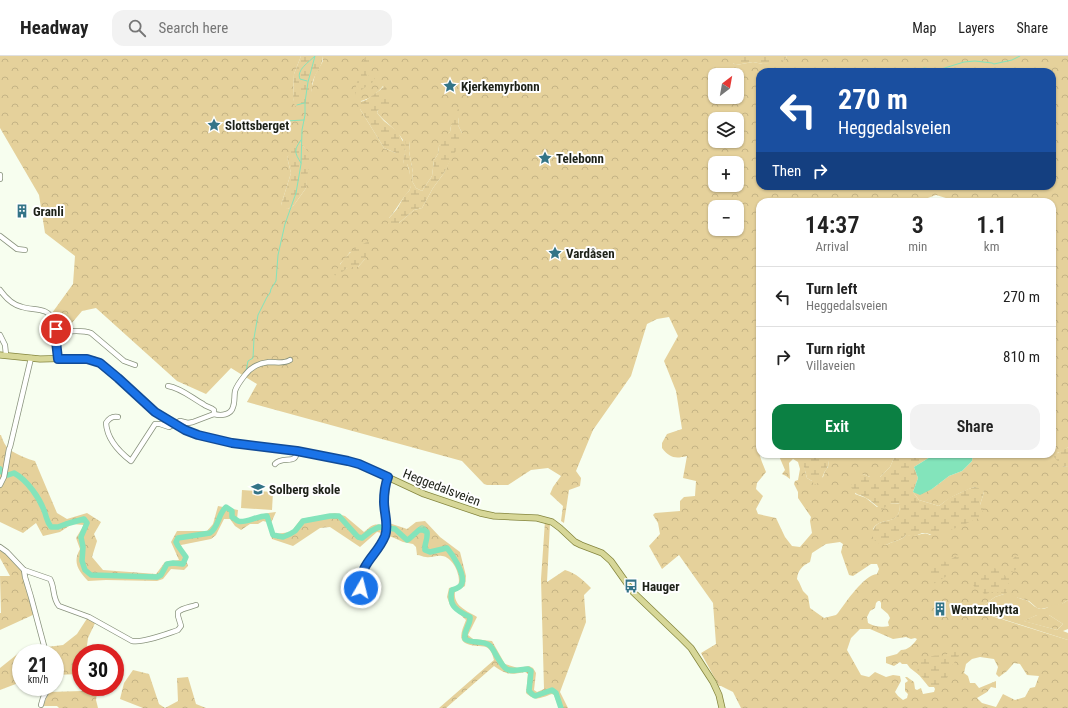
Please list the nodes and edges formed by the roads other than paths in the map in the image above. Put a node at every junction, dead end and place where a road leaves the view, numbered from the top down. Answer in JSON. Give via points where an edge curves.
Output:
{"nodes":[{"id":1,"x":0,"y":175,"type":"edge"},
{"id":2,"x":0,"y":179,"type":"edge"},
{"id":3,"x":0,"y":236,"type":"edge"},
{"id":4,"x":25,"y":250,"type":"dead end"},
{"id":5,"x":0,"y":290,"type":"edge"},
{"id":6,"x":56,"y":332,"type":"junction"},
{"id":7,"x":0,"y":336,"type":"edge"},
{"id":8,"x":3,"y":355,"type":"edge"},
{"id":9,"x":30,"y":358,"type":"junction"},
{"id":10,"x":58,"y":359,"type":"junction"},
{"id":11,"x":290,"y":360,"type":"dead end"},
{"id":12,"x":135,"y":365,"type":"dead end"},
{"id":13,"x":168,"y":386,"type":"dead end"},
{"id":14,"x":214,"y":414,"type":"junction"},
{"id":15,"x":118,"y":417,"type":"dead end"},
{"id":16,"x":176,"y":424,"type":"junction"},
{"id":17,"x":297,"y":451,"type":"junction"},
{"id":18,"x":275,"y":464,"type":"dead end"},
{"id":19,"x":388,"y":477,"type":"junction"},
{"id":20,"x":0,"y":484,"type":"edge"},
{"id":21,"x":0,"y":547,"type":"edge"},
{"id":22,"x":24,"y":570,"type":"junction"},
{"id":23,"x":361,"y":602,"type":"dead end"},
{"id":24,"x":196,"y":605,"type":"dead end"},
{"id":25,"x":44,"y":644,"type":"edge"},
{"id":26,"x":45,"y":696,"type":"edge"},
{"id":27,"x":41,"y":705,"type":"dead end"},
{"id":28,"x":722,"y":708,"type":"edge"}],
"edges":[{"from":1,"to":2,"type":"street"},
{"from":3,"to":4,"type":"street","via":[[18,249]]},
{"from":5,"to":6,"type":"street","via":[[20,307],[47,312],[54,322]]},
{"from":6,"to":10,"type":"street"},
{"from":6,"to":12,"type":"street","via":[[91,333],[124,361]]},
{"from":7,"to":8,"type":"street","via":[[5,345]]},
{"from":8,"to":9,"type":"main road","name":"Heggedalsveien"},
{"from":9,"to":10,"type":"main road","name":"Heggedalsveien"},
{"from":9,"to":20,"type":"street","via":[[5,473]]},
{"from":10,"to":16,"type":"main road","name":"Heggedalsveien","via":[[87,359],[100,363],[150,408]]},
{"from":11,"to":14,"type":"street","via":[[284,363],[259,364],[250,369],[239,382],[232,410],[223,415]]},
{"from":13,"to":14,"type":"street","via":[[212,408]]},
{"from":14,"to":16,"type":"street","via":[[193,422]]},
{"from":15,"to":16,"type":"street","via":[[111,418],[106,423],[108,434],[131,461],[155,424],[169,427]]},
{"from":16,"to":17,"type":"main road","name":"Heggedalsveien","via":[[198,435],[232,443]]},
{"from":17,"to":18,"type":"street","via":[[292,460],[280,460]]},
{"from":17,"to":19,"type":"main road","name":"Heggedalsveien","via":[[354,462]]},
{"from":19,"to":23,"type":"street","via":[[384,501],[386,528],[383,540],[363,568],[360,582]]},
{"from":19,"to":28,"type":"main road","name":"Heggedalsveien","via":[[425,494],[480,513],[548,520],[575,542],[605,555],[633,592],[691,648],[713,682]]},
{"from":21,"to":22,"type":"street"},
{"from":22,"to":24,"type":"street","via":[[52,581],[54,596],[59,606],[89,617],[132,641],[143,641],[178,630],[182,626],[178,612]]},
{"from":22,"to":25,"type":"street"},
{"from":26,"to":27,"type":"street"}]}
